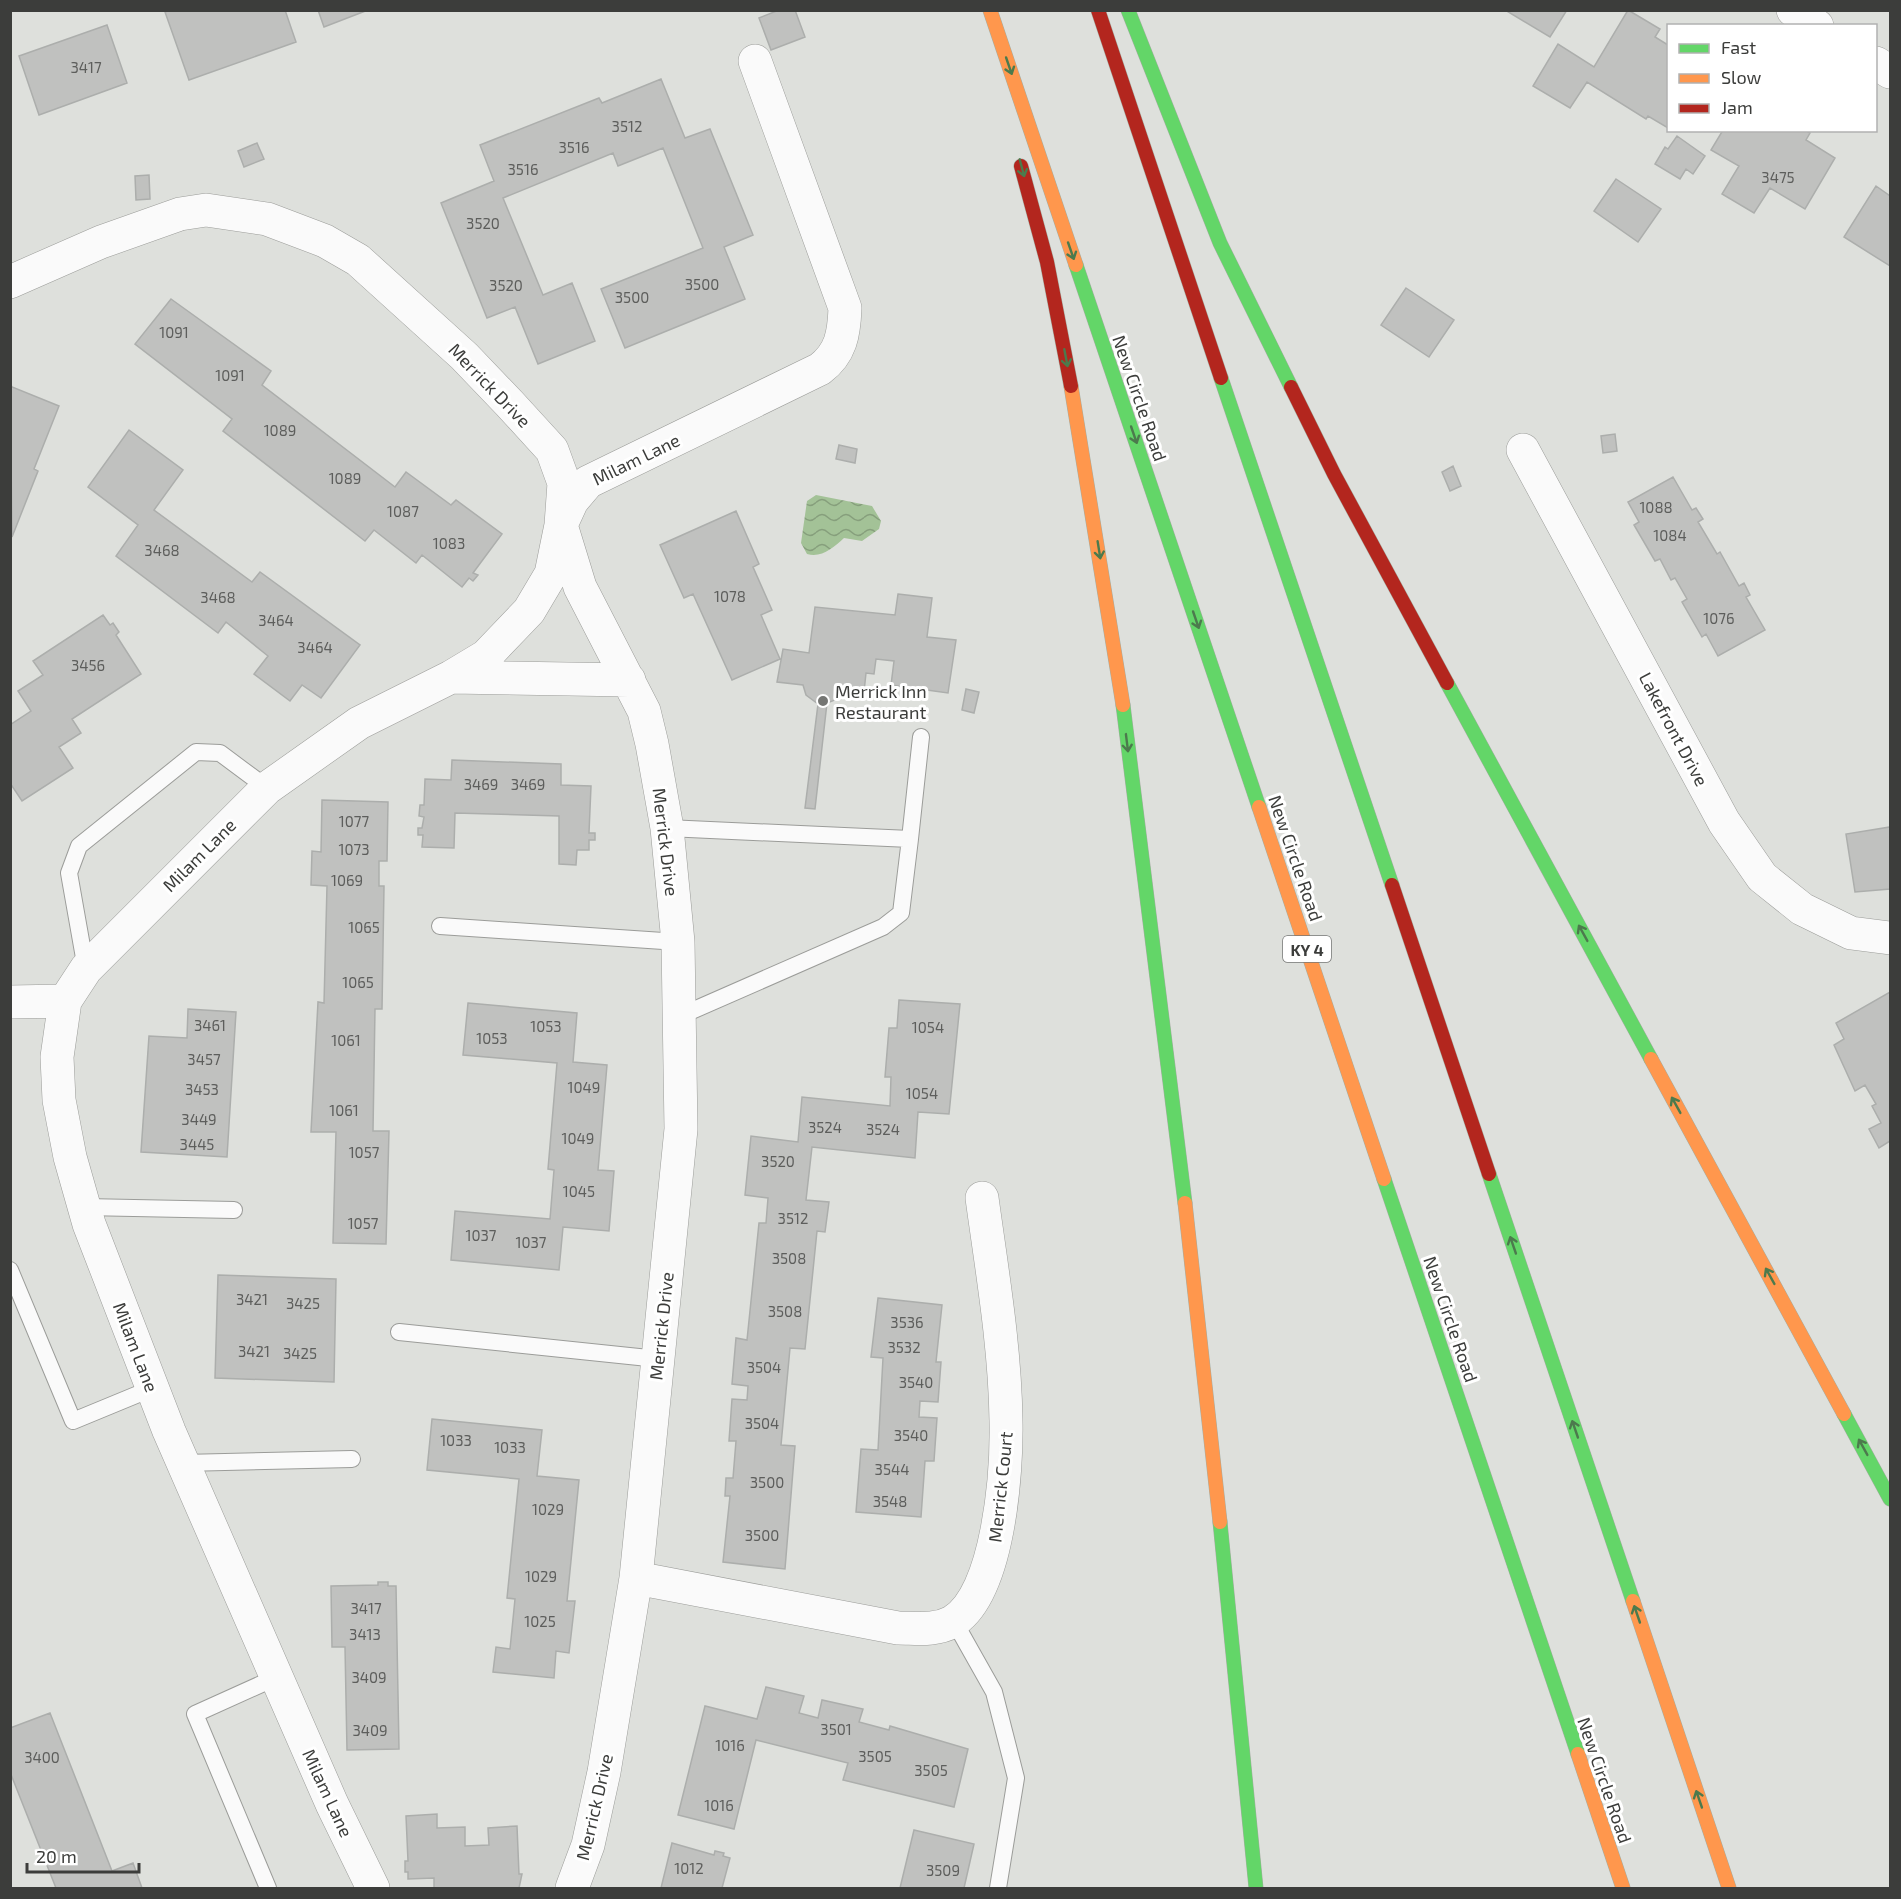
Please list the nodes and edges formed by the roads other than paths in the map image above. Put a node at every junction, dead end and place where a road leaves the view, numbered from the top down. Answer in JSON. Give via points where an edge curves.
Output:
{"nodes":[{"id":1,"x":980,"y":10,"type":"edge"},
{"id":2,"x":990,"y":10,"type":"edge"},
{"id":3,"x":1098,"y":10,"type":"edge"},
{"id":4,"x":1128,"y":10,"type":"edge"},
{"id":5,"x":1793,"y":10,"type":"edge"},
{"id":6,"x":1814,"y":24,"type":"edge"},
{"id":7,"x":755,"y":61,"type":"dead end"},
{"id":8,"x":1877,"y":64,"type":"edge"},
{"id":9,"x":1890,"y":72,"type":"edge"},
{"id":10,"x":998,"y":79,"type":"dead end"},
{"id":11,"x":1016,"y":147,"type":"dead end"},
{"id":12,"x":10,"y":282,"type":"edge"},
{"id":13,"x":1523,"y":450,"type":"dead end"},
{"id":14,"x":561,"y":525,"type":"junction"},
{"id":15,"x":451,"y":677,"type":"junction"},
{"id":16,"x":629,"y":680,"type":"junction"},
{"id":17,"x":921,"y":737,"type":"dead end"},
{"id":18,"x":267,"y":788,"type":"junction"},
{"id":19,"x":667,"y":828,"type":"junction"},
{"id":20,"x":910,"y":840,"type":"junction"},
{"id":21,"x":440,"y":926,"type":"dead end"},
{"id":22,"x":1890,"y":938,"type":"edge"},
{"id":23,"x":678,"y":942,"type":"junction"},
{"id":24,"x":86,"y":969,"type":"junction"},
{"id":25,"x":64,"y":1001,"type":"junction"},
{"id":26,"x":10,"y":1002,"type":"edge"},
{"id":27,"x":680,"y":1016,"type":"junction"},
{"id":28,"x":981,"y":1198,"type":"dead end"},
{"id":29,"x":84,"y":1207,"type":"junction"},
{"id":30,"x":234,"y":1210,"type":"dead end"},
{"id":31,"x":10,"y":1270,"type":"edge"},
{"id":32,"x":399,"y":1332,"type":"dead end"},
{"id":33,"x":658,"y":1359,"type":"junction"},
{"id":34,"x":153,"y":1388,"type":"junction"},
{"id":35,"x":352,"y":1460,"type":"dead end"},
{"id":36,"x":183,"y":1463,"type":"junction"},
{"id":37,"x":1890,"y":1499,"type":"edge"},
{"id":38,"x":636,"y":1578,"type":"junction"},
{"id":39,"x":954,"y":1621,"type":"junction"},
{"id":40,"x":277,"y":1677,"type":"junction"},
{"id":41,"x":268,"y":1888,"type":"edge"},
{"id":42,"x":373,"y":1888,"type":"edge"},
{"id":43,"x":572,"y":1888,"type":"edge"},
{"id":44,"x":998,"y":1888,"type":"edge"},
{"id":45,"x":1256,"y":1888,"type":"edge"},
{"id":46,"x":1623,"y":1888,"type":"edge"},
{"id":47,"x":1729,"y":1888,"type":"edge"}],
"edges":[{"from":1,"to":10,"type":"highway"},
{"from":2,"to":46,"type":"highway","name":"New Circle Road","number":"KY 4","one_way":true},
{"from":47,"to":3,"type":"highway","one_way":true},
{"from":37,"to":4,"type":"highway","one_way":true,"via":[[1334,474],[1220,243]]},
{"from":5,"to":6,"type":"street"},
{"from":7,"to":14,"type":"street","name":"Milam Lane","via":[[845,308],[841,344],[833,359],[820,369],[588,482],[572,501]]},
{"from":8,"to":9,"type":"street"},
{"from":11,"to":45,"type":"highway","one_way":true,"via":[[1047,262],[1081,434],[1121,691],[1201,1335]]},
{"from":12,"to":14,"type":"street","name":"Merrick Drive","via":[[101,242],[180,214],[206,210],[267,219],[325,241],[358,260],[464,356],[552,450],[564,483]]},
{"from":13,"to":22,"type":"street","name":"Lakefront Drive","via":[[1724,822],[1762,877],[1802,909],[1851,933]]},
{"from":14,"to":15,"type":"street","name":"Milam Lane","via":[[551,574],[529,611],[486,656]]},
{"from":14,"to":16,"type":"street","name":"Merrick Drive","via":[[580,587]]},
{"from":15,"to":16,"type":"street"},
{"from":15,"to":18,"type":"street","name":"Milam Lane","via":[[359,723]]},
{"from":16,"to":19,"type":"street","name":"Merrick Drive","via":[[644,711]]},
{"from":17,"to":20,"type":"lane"},
{"from":18,"to":24,"type":"street","name":"Milam Lane"},
{"from":18,"to":24,"type":"lane","via":[[220,753],[196,752],[79,846],[69,873]]},
{"from":19,"to":20,"type":"lane"},
{"from":19,"to":23,"type":"street","name":"Merrick Drive"},
{"from":20,"to":27,"type":"lane","via":[[901,913],[883,927]]},
{"from":21,"to":23,"type":"lane"},
{"from":23,"to":27,"type":"street","name":"Merrick Drive"},
{"from":24,"to":25,"type":"street","name":"Milam Lane"},
{"from":25,"to":26,"type":"street"},
{"from":25,"to":29,"type":"street","name":"Milam Lane","via":[[57,1057],[59,1100]]},
{"from":27,"to":33,"type":"street","name":"Merrick Drive","via":[[681,1129]]},
{"from":28,"to":39,"type":"street","name":"Merrick Court","via":[[999,1319],[1006,1422],[991,1560],[982,1586]]},
{"from":29,"to":30,"type":"lane"},
{"from":29,"to":34,"type":"street","name":"Milam Lane"},
{"from":31,"to":34,"type":"lane","via":[[73,1421]]},
{"from":32,"to":33,"type":"lane"},
{"from":33,"to":38,"type":"street","name":"Merrick Drive"},
{"from":34,"to":36,"type":"street","name":"Milam Lane"},
{"from":35,"to":36,"type":"lane"},
{"from":36,"to":40,"type":"street","name":"Milam Lane"},
{"from":38,"to":39,"type":"street","via":[[898,1628],[937,1629]]},
{"from":38,"to":43,"type":"street","name":"Merrick Drive","via":[[604,1772],[588,1845]]},
{"from":39,"to":44,"type":"lane","via":[[993,1692],[1016,1778]]},
{"from":40,"to":41,"type":"lane","via":[[195,1714]]},
{"from":40,"to":42,"type":"street","name":"Milam Lane"}]}
